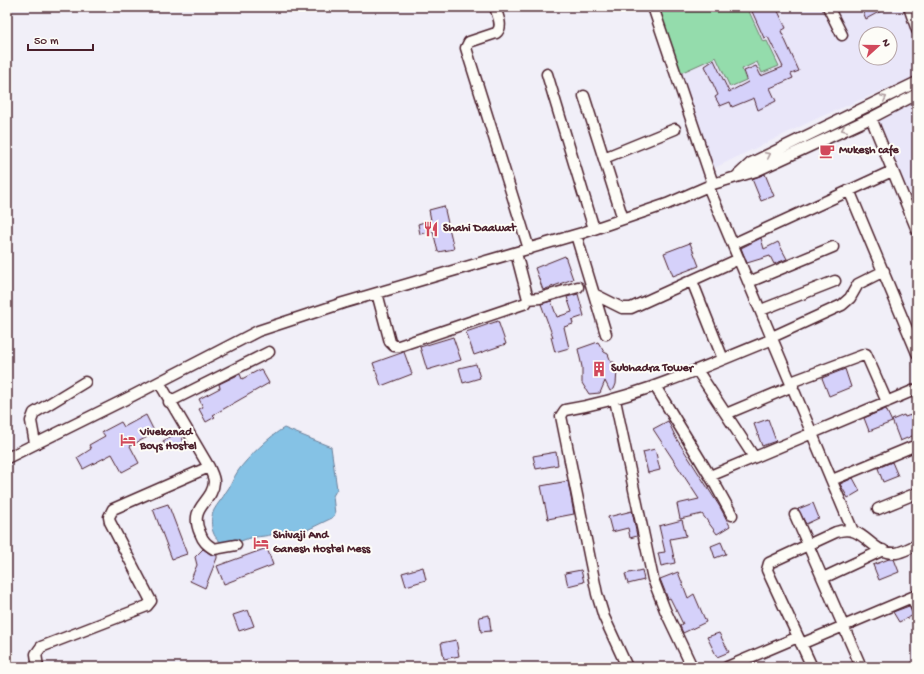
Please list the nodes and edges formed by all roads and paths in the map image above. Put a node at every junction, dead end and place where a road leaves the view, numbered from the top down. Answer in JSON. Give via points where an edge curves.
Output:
{"nodes":[{"id":1,"x":495,"y":7,"type":"edge"},
{"id":2,"x":653,"y":7,"type":"edge"},
{"id":3,"x":828,"y":7,"type":"edge"},
{"id":4,"x":913,"y":12,"type":"edge"},
{"id":5,"x":917,"y":30,"type":"edge"},
{"id":6,"x":842,"y":35,"type":"dead end"},
{"id":7,"x":547,"y":74,"type":"dead end"},
{"id":8,"x":917,"y":82,"type":"edge"},
{"id":9,"x":917,"y":94,"type":"edge"},
{"id":10,"x":584,"y":96,"type":"dead end"},
{"id":11,"x":871,"y":118,"type":"junction"},
{"id":12,"x":675,"y":129,"type":"dead end"},
{"id":13,"x":604,"y":158,"type":"junction"},
{"id":14,"x":892,"y":171,"type":"junction"},
{"id":15,"x":736,"y":177,"type":"junction"},
{"id":16,"x":711,"y":185,"type":"junction"},
{"id":17,"x":849,"y":190,"type":"junction"},
{"id":18,"x":623,"y":219,"type":"junction"},
{"id":19,"x":594,"y":229,"type":"junction"},
{"id":20,"x":917,"y":230,"type":"edge"},
{"id":21,"x":576,"y":235,"type":"junction"},
{"id":22,"x":733,"y":244,"type":"junction"},
{"id":23,"x":833,"y":248,"type":"dead end"},
{"id":24,"x":528,"y":249,"type":"junction"},
{"id":25,"x":516,"y":253,"type":"junction"},
{"id":26,"x":739,"y":259,"type":"junction"},
{"id":27,"x":884,"y":271,"type":"junction"},
{"id":28,"x":835,"y":280,"type":"dead end"},
{"id":29,"x":692,"y":281,"type":"junction"},
{"id":30,"x":749,"y":282,"type":"junction"},
{"id":31,"x":578,"y":287,"type":"dead end"},
{"id":32,"x":377,"y":293,"type":"junction"},
{"id":33,"x":594,"y":294,"type":"junction"},
{"id":34,"x":528,"y":299,"type":"junction"},
{"id":35,"x":761,"y":310,"type":"junction"},
{"id":36,"x":606,"y":334,"type":"dead end"},
{"id":37,"x":772,"y":338,"type":"junction"},
{"id":38,"x":269,"y":352,"type":"dead end"},
{"id":39,"x":917,"y":353,"type":"edge"},
{"id":40,"x":723,"y":359,"type":"junction"},
{"id":41,"x":697,"y":370,"type":"junction"},
{"id":42,"x":85,"y":382,"type":"dead end"},
{"id":43,"x":159,"y":382,"type":"junction"},
{"id":44,"x":792,"y":384,"type":"junction"},
{"id":45,"x":655,"y":386,"type":"junction"},
{"id":46,"x":917,"y":389,"type":"edge"},
{"id":47,"x":615,"y":400,"type":"junction"},
{"id":48,"x":169,"y":402,"type":"junction"},
{"id":49,"x":887,"y":402,"type":"junction"},
{"id":50,"x":726,"y":414,"type":"junction"},
{"id":51,"x":813,"y":433,"type":"junction"},
{"id":52,"x":35,"y":443,"type":"junction"},
{"id":53,"x":914,"y":446,"type":"dead end"},
{"id":54,"x":754,"y":457,"type":"junction"},
{"id":55,"x":7,"y":458,"type":"edge"},
{"id":56,"x":209,"y":467,"type":"junction"},
{"id":57,"x":710,"y":476,"type":"junction"},
{"id":58,"x":832,"y":480,"type":"junction"},
{"id":59,"x":917,"y":493,"type":"edge"},
{"id":60,"x":878,"y":509,"type":"dead end"},
{"id":61,"x":732,"y":515,"type":"dead end"},
{"id":62,"x":795,"y":515,"type":"dead end"},
{"id":63,"x":852,"y":529,"type":"junction"},
{"id":64,"x":809,"y":544,"type":"junction"},
{"id":65,"x":236,"y":545,"type":"dead end"},
{"id":66,"x":917,"y":545,"type":"edge"},
{"id":67,"x":883,"y":550,"type":"junction"},
{"id":68,"x":823,"y":578,"type":"junction"},
{"id":69,"x":915,"y":596,"type":"edge"},
{"id":70,"x":917,"y":609,"type":"edge"},
{"id":71,"x":844,"y":626,"type":"junction"},
{"id":72,"x":800,"y":640,"type":"junction"},
{"id":73,"x":859,"y":662,"type":"dead end"},
{"id":74,"x":38,"y":667,"type":"edge"},
{"id":75,"x":627,"y":667,"type":"edge"},
{"id":76,"x":692,"y":667,"type":"edge"},
{"id":77,"x":727,"y":667,"type":"edge"},
{"id":78,"x":812,"y":667,"type":"edge"}],
"edges":[{"from":1,"to":24,"type":"street","via":[[500,31],[469,42],[466,48]]},
{"from":2,"to":16,"type":"street"},
{"from":3,"to":6,"type":"street"},
{"from":4,"to":5,"type":"street"},
{"from":7,"to":19,"type":"street"},
{"from":15,"to":8,"type":"street","one_way":true,"via":[[751,163]]},
{"from":9,"to":11,"type":"street"},
{"from":10,"to":13,"type":"street"},
{"from":11,"to":14,"type":"street"},
{"from":11,"to":15,"type":"street","one_way":true,"via":[[756,171]]},
{"from":12,"to":13,"type":"street"},
{"from":13,"to":18,"type":"street"},
{"from":14,"to":17,"type":"street"},
{"from":14,"to":20,"type":"street"},
{"from":15,"to":16,"type":"street"},
{"from":16,"to":18,"type":"street"},
{"from":16,"to":22,"type":"street"},
{"from":17,"to":22,"type":"street"},
{"from":17,"to":27,"type":"street"},
{"from":18,"to":19,"type":"street"},
{"from":19,"to":21,"type":"street"},
{"from":21,"to":24,"type":"street"},
{"from":21,"to":33,"type":"street"},
{"from":22,"to":26,"type":"street"},
{"from":23,"to":30,"type":"street"},
{"from":24,"to":25,"type":"street"},
{"from":25,"to":32,"type":"street"},
{"from":25,"to":34,"type":"street"},
{"from":26,"to":29,"type":"street"},
{"from":26,"to":30,"type":"street"},
{"from":27,"to":37,"type":"street","via":[[858,284],[850,298],[842,305]]},
{"from":27,"to":39,"type":"street"},
{"from":28,"to":35,"type":"street"},
{"from":29,"to":33,"type":"street","via":[[631,308],[622,308]]},
{"from":29,"to":40,"type":"street"},
{"from":30,"to":35,"type":"street"},
{"from":31,"to":34,"type":"street"},
{"from":32,"to":34,"type":"street","via":[[390,342],[394,346],[522,305]]},
{"from":32,"to":43,"type":"street","via":[[258,331]]},
{"from":33,"to":36,"type":"street"},
{"from":35,"to":37,"type":"street"},
{"from":37,"to":40,"type":"street"},
{"from":37,"to":44,"type":"street"},
{"from":38,"to":48,"type":"street"},
{"from":40,"to":41,"type":"street"},
{"from":41,"to":45,"type":"street"},
{"from":41,"to":50,"type":"street"},
{"from":42,"to":52,"type":"street","via":[[34,413],[31,421]]},
{"from":43,"to":48,"type":"street"},
{"from":43,"to":52,"type":"street"},
{"from":44,"to":49,"type":"street","via":[[866,354]]},
{"from":44,"to":50,"type":"street"},
{"from":44,"to":51,"type":"street"},
{"from":45,"to":47,"type":"street"},
{"from":45,"to":57,"type":"street"},
{"from":46,"to":49,"type":"street"},
{"from":47,"to":75,"type":"street","via":[[565,410],[561,416],[597,594],[604,617]]},
{"from":47,"to":76,"type":"street","via":[[652,579]]},
{"from":48,"to":56,"type":"street"},
{"from":49,"to":51,"type":"street"},
{"from":50,"to":54,"type":"street"},
{"from":51,"to":54,"type":"street"},
{"from":51,"to":58,"type":"street"},
{"from":52,"to":55,"type":"street"},
{"from":53,"to":58,"type":"street"},
{"from":54,"to":57,"type":"street"},
{"from":56,"to":65,"type":"street","via":[[214,477],[213,485],[196,516],[196,526],[203,542],[214,549]]},
{"from":56,"to":74,"type":"street","via":[[113,508],[109,517],[110,522],[151,601],[147,606],[41,647],[36,654]]},
{"from":57,"to":61,"type":"street"},
{"from":58,"to":63,"type":"street"},
{"from":59,"to":60,"type":"street"},
{"from":62,"to":64,"type":"street"},
{"from":63,"to":64,"type":"street","via":[[841,530]]},
{"from":63,"to":67,"type":"street"},
{"from":64,"to":68,"type":"street"},
{"from":64,"to":72,"type":"street","via":[[767,566]]},
{"from":66,"to":67,"type":"street","via":[[896,553]]},
{"from":67,"to":68,"type":"street"},
{"from":68,"to":71,"type":"street"},
{"from":69,"to":70,"type":"street"},
{"from":69,"to":71,"type":"street"},
{"from":71,"to":72,"type":"street"},
{"from":71,"to":73,"type":"street"},
{"from":72,"to":77,"type":"street"},
{"from":72,"to":78,"type":"street"}]}
